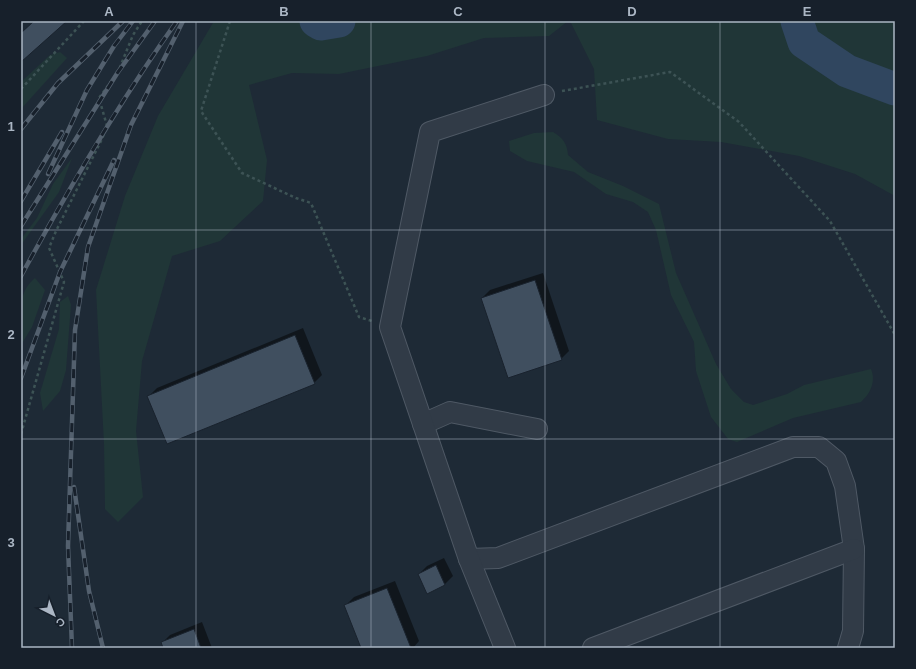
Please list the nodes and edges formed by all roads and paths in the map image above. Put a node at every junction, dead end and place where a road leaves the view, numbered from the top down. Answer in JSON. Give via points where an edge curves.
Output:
{"nodes":[{"id":1,"x":84,"y":21,"type":"edge"},
{"id":2,"x":142,"y":21,"type":"edge"},
{"id":3,"x":230,"y":21,"type":"edge"},
{"id":4,"x":21,"y":89,"type":"edge"},
{"id":5,"x":544,"y":95,"type":"joint"},
{"id":6,"x":390,"y":327,"type":"junction"},
{"id":7,"x":895,"y":335,"type":"edge"},
{"id":8,"x":423,"y":424,"type":"junction"},
{"id":9,"x":537,"y":429,"type":"dead end"},
{"id":10,"x":21,"y":434,"type":"edge"},
{"id":11,"x":854,"y":549,"type":"junction"},
{"id":12,"x":469,"y":559,"type":"junction"},
{"id":13,"x":505,"y":648,"type":"edge"},
{"id":14,"x":593,"y":648,"type":"edge"},
{"id":15,"x":848,"y":648,"type":"edge"}],
"edges":[{"from":1,"to":4,"type":"path"},
{"from":2,"to":10,"type":"path","via":[[133,35],[118,72],[100,98],[107,126],[49,248],[64,282]]},
{"from":3,"to":6,"type":"path","via":[[201,111],[242,173],[310,203],[359,317]]},
{"from":5,"to":6,"type":"lane","via":[[430,132]]},
{"from":5,"to":7,"type":"path","via":[[670,72],[739,122],[830,221]]},
{"from":6,"to":8,"type":"lane"},
{"from":8,"to":9,"type":"lane","via":[[450,412]]},
{"from":8,"to":12,"type":"lane"},
{"from":11,"to":12,"type":"lane","via":[[845,486],[836,461],[819,447],[793,447],[498,558]]},
{"from":11,"to":14,"type":"lane"},
{"from":11,"to":15,"type":"lane","via":[[853,631]]},
{"from":12,"to":13,"type":"lane"}]}
